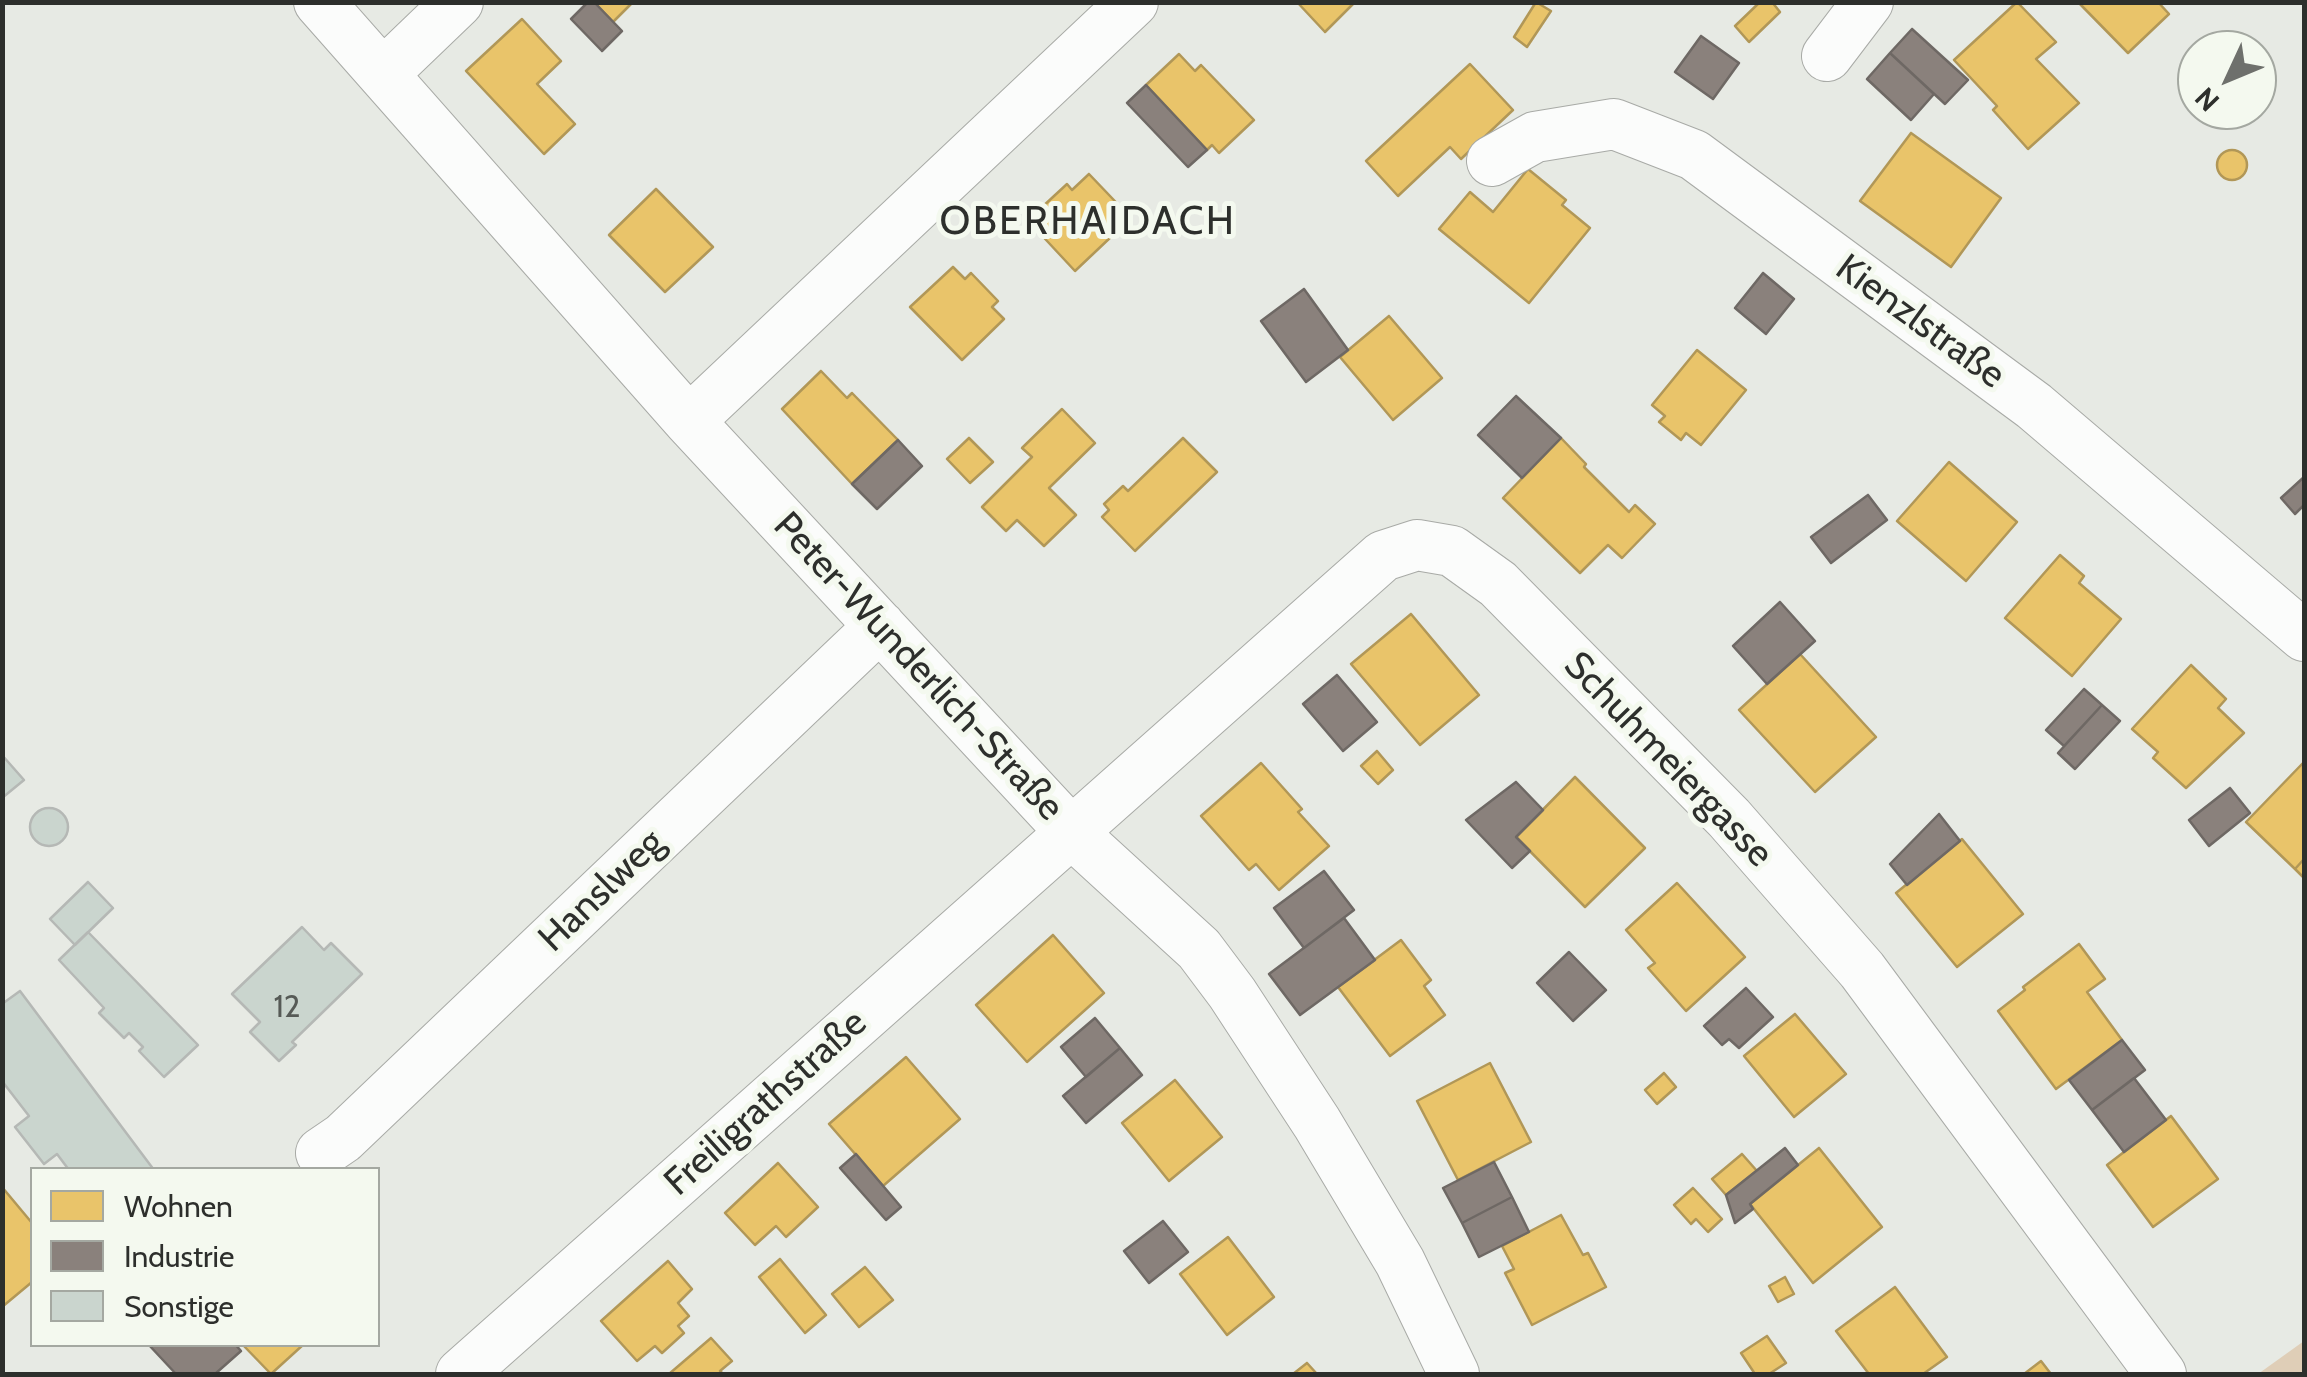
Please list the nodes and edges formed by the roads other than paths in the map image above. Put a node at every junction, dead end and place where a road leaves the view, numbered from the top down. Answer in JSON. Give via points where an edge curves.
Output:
{"nodes":[{"id":1,"x":319,"y":2,"type":"edge"},
{"id":2,"x":458,"y":2,"type":"edge"},
{"id":3,"x":1133,"y":2,"type":"edge"},
{"id":4,"x":1868,"y":2,"type":"edge"},
{"id":5,"x":1827,"y":56,"type":"dead end"},
{"id":6,"x":383,"y":74,"type":"junction"},
{"id":7,"x":1492,"y":161,"type":"dead end"},
{"id":8,"x":689,"y":421,"type":"junction"},
{"id":9,"x":880,"y":626,"type":"junction"},
{"id":10,"x":2304,"y":636,"type":"edge"},
{"id":11,"x":1071,"y":832,"type":"junction"},
{"id":12,"x":321,"y":1153,"type":"dead end"},
{"id":13,"x":461,"y":1374,"type":"edge"},
{"id":14,"x":1454,"y":1374,"type":"edge"},
{"id":15,"x":2161,"y":1374,"type":"edge"}],
"edges":[{"from":1,"to":6,"type":"street","name":"Peter-Wunderlich-Straße"},
{"from":2,"to":6,"type":"street"},
{"from":3,"to":8,"type":"street"},
{"from":4,"to":5,"type":"street"},
{"from":6,"to":8,"type":"street","name":"Peter-Wunderlich-Straße"},
{"from":7,"to":10,"type":"street","name":"Kienzlstraße","via":[[1535,137],[1614,124],[1694,155],[2034,406]]},
{"from":8,"to":9,"type":"street","name":"Peter-Wunderlich-Straße"},
{"from":9,"to":11,"type":"street","name":"Peter-Wunderlich-Straße"},
{"from":9,"to":12,"type":"street","name":"Hanslweg"},
{"from":11,"to":13,"type":"street","name":"Freiligrathstraße"},
{"from":11,"to":14,"type":"street","name":"Peter-Wunderlich-Straße","via":[[1186,936],[1232,993],[1400,1262]]},
{"from":11,"to":15,"type":"street","name":"Schuhmeiergasse","via":[[1383,556],[1417,544],[1452,552],[1498,584],[1729,818],[1862,970]]}]}
